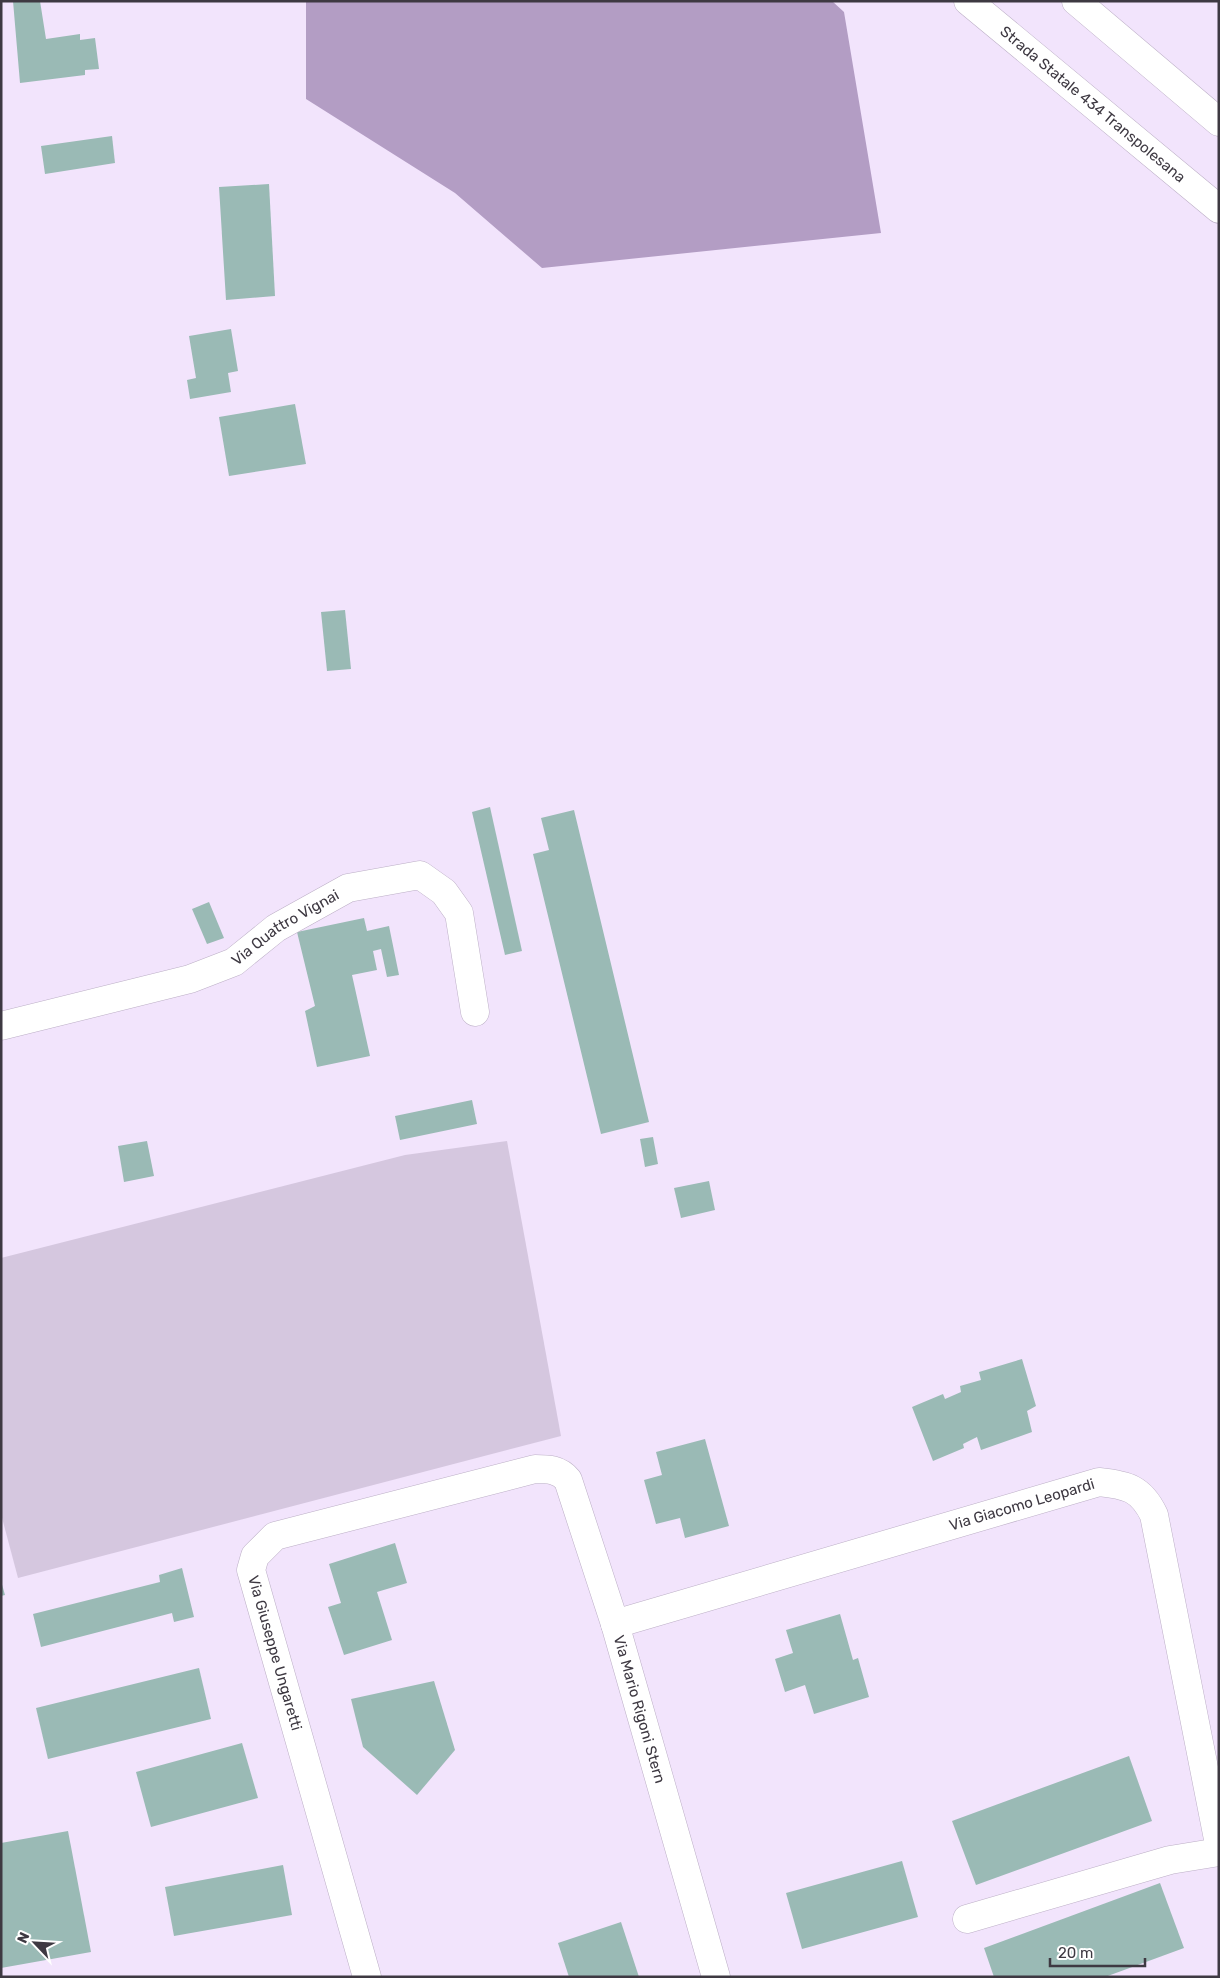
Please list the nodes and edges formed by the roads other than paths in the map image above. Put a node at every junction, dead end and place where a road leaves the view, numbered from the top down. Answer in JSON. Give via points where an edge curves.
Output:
{"nodes":[{"id":1,"x":968,"y":1,"type":"edge"},
{"id":2,"x":1076,"y":1,"type":"edge"},
{"id":3,"x":1219,"y":122,"type":"edge"},
{"id":4,"x":1219,"y":209,"type":"edge"},
{"id":5,"x":475,"y":1012,"type":"dead end"},
{"id":6,"x":1,"y":1026,"type":"edge"},
{"id":7,"x":535,"y":1469,"type":"joint"},
{"id":8,"x":615,"y":1624,"type":"junction"},
{"id":9,"x":1219,"y":1844,"type":"edge"},
{"id":10,"x":1219,"y":1852,"type":"edge"},
{"id":11,"x":967,"y":1919,"type":"dead end"},
{"id":12,"x":367,"y":1977,"type":"edge"},
{"id":13,"x":716,"y":1977,"type":"edge"}],
"edges":[{"from":1,"to":4,"type":"main road","name":"Strada Statale 434 Transpolesana"},
{"from":2,"to":3,"type":"main road"},
{"from":5,"to":6,"type":"main road","name":"Via Quattro Vignai","via":[[459,913],[444,892],[420,875],[348,888],[276,928],[234,962],[190,979]]},
{"from":7,"to":8,"type":"main road","name":"Via Mario Rigoni Stern","via":[[563,1473],[568,1480]]},
{"from":7,"to":12,"type":"main road","name":"Via Giuseppe Ungaretti","via":[[275,1536],[254,1556],[251,1570]]},
{"from":8,"to":9,"type":"main road","name":"Via Giacomo Leopardi","via":[[1099,1482],[1120,1485],[1140,1493],[1154,1515]]},
{"from":8,"to":13,"type":"main road","name":"Via Mario Rigoni Stern"},
{"from":10,"to":11,"type":"main road","via":[[1170,1860]]}]}
